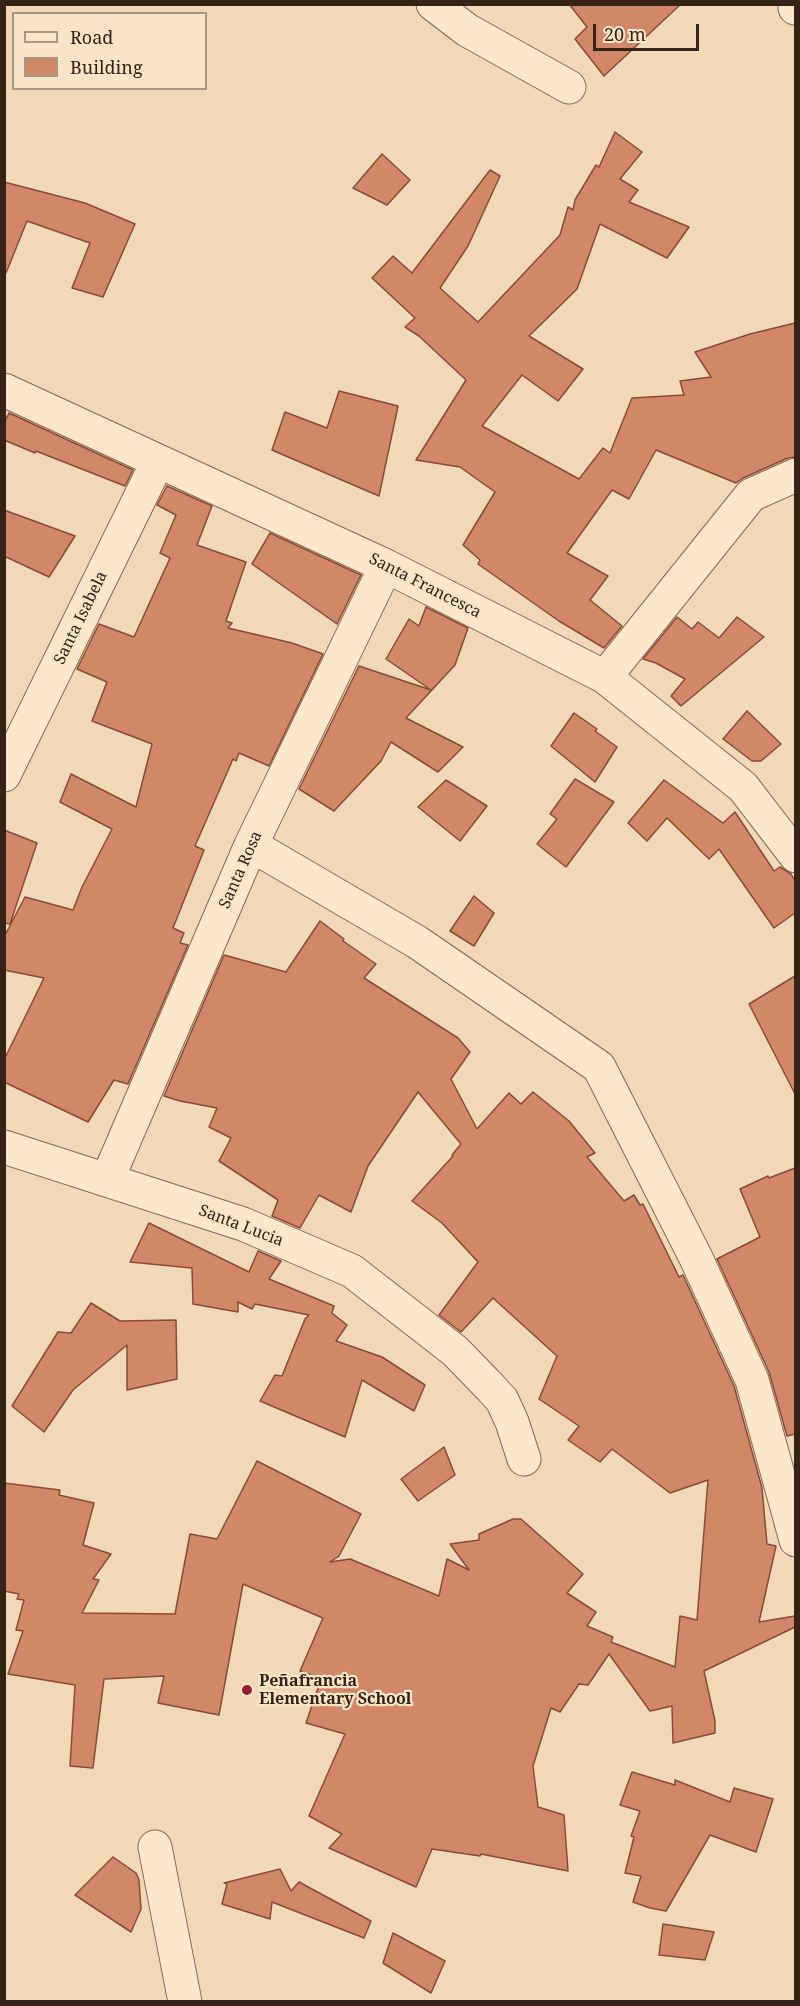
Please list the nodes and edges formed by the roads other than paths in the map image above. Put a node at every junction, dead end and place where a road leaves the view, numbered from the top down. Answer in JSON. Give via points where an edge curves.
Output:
{"nodes":[{"id":1,"x":433,"y":4,"type":"edge"},
{"id":2,"x":569,"y":87,"type":"dead end"},
{"id":3,"x":4,"y":390,"type":"edge"},
{"id":4,"x":158,"y":461,"type":"junction"},
{"id":5,"x":795,"y":475,"type":"edge"},
{"id":6,"x":386,"y":566,"type":"junction"},
{"id":7,"x":605,"y":677,"type":"junction"},
{"id":8,"x":4,"y":775,"type":"edge"},
{"id":9,"x":251,"y":845,"type":"junction"},
{"id":10,"x":795,"y":856,"type":"edge"},
{"id":11,"x":4,"y":1147,"type":"edge"},
{"id":12,"x":108,"y":1178,"type":"junction"},
{"id":13,"x":785,"y":1454,"type":"edge"},
{"id":14,"x":524,"y":1459,"type":"dead end"},
{"id":15,"x":795,"y":1539,"type":"edge"},
{"id":16,"x":155,"y":1847,"type":"dead end"},
{"id":17,"x":184,"y":2001,"type":"edge"}],
"edges":[{"from":1,"to":2,"type":"street","via":[[466,30]]},
{"from":3,"to":4,"type":"street","name":"Santa Francesca"},
{"from":4,"to":6,"type":"street","name":"Santa Francesca"},
{"from":4,"to":8,"type":"street","name":"Santa Isabela"},
{"from":5,"to":7,"type":"street","via":[[751,495]]},
{"from":6,"to":7,"type":"street","name":"Santa Francesca"},
{"from":6,"to":9,"type":"street","name":"Santa Rosa"},
{"from":7,"to":10,"type":"street","name":"Santa Francesca","via":[[743,787]]},
{"from":9,"to":12,"type":"street","name":"Santa Rosa"},
{"from":9,"to":13,"type":"street","via":[[417,942],[599,1066],[696,1258]]},
{"from":11,"to":12,"type":"street","name":"Santa Lucia"},
{"from":12,"to":14,"type":"street","name":"Santa Lucia","via":[[243,1224],[352,1271],[455,1351],[502,1400]]},
{"from":13,"to":15,"type":"street"},
{"from":16,"to":17,"type":"street"}]}
